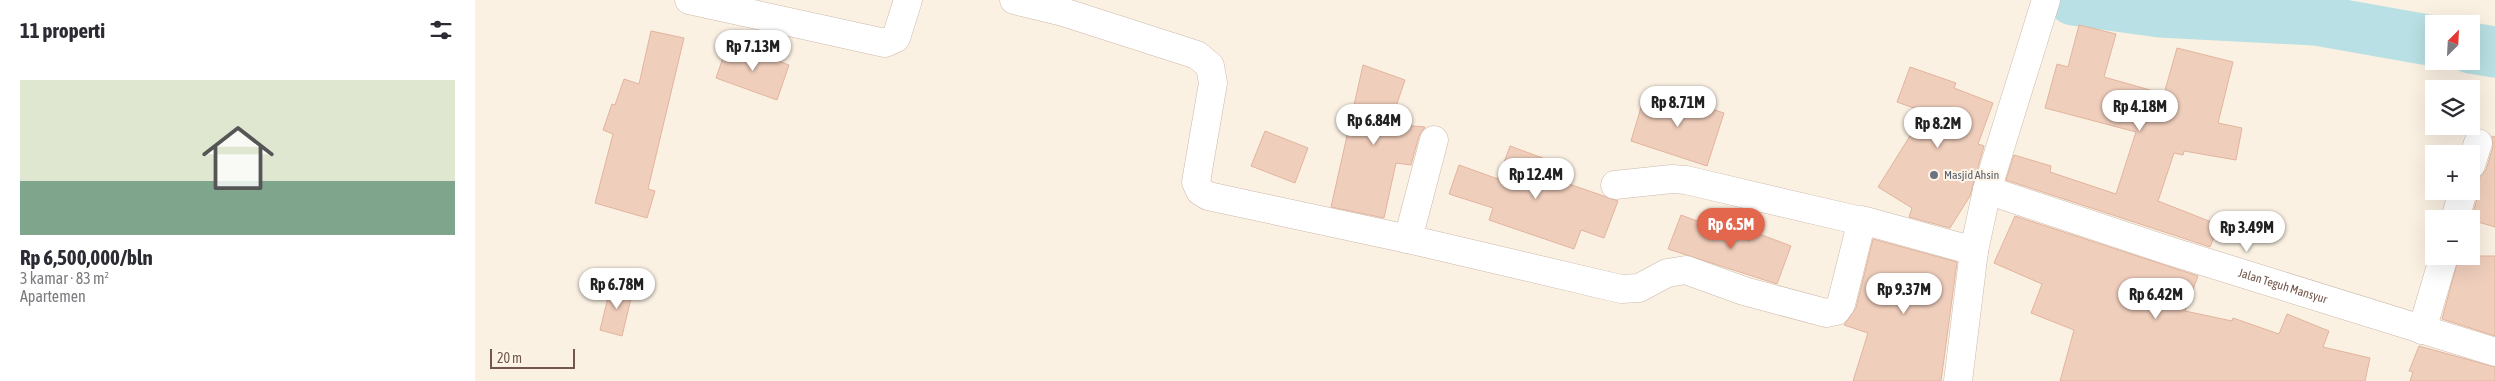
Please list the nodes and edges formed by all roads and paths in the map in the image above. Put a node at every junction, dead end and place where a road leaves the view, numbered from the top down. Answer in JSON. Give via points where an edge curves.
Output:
{"nodes":[{"id":1,"x":689,"y":0,"type":"edge"},
{"id":2,"x":908,"y":0,"type":"edge"},
{"id":3,"x":1014,"y":0,"type":"edge"},
{"id":4,"x":2046,"y":0,"type":"edge"},
{"id":5,"x":1434,"y":140,"type":"dead end"},
{"id":6,"x":1615,"y":185,"type":"dead end"},
{"id":7,"x":1987,"y":190,"type":"junction"},
{"id":8,"x":1861,"y":221,"type":"junction"},
{"id":9,"x":1407,"y":238,"type":"junction"},
{"id":10,"x":1974,"y":251,"type":"junction"},
{"id":11,"x":2441,"y":265,"type":"edge"},
{"id":12,"x":2422,"y":330,"type":"junction"},
{"id":13,"x":2495,"y":352,"type":"edge"},
{"id":14,"x":1958,"y":381,"type":"edge"}],
"edges":[{"from":1,"to":2,"type":"street","via":[[885,43],[896,38]]},
{"from":3,"to":9,"type":"street","via":[[1131,33],[1197,56],[1208,63],[1214,79],[1196,182],[1203,194]]},
{"from":4,"to":7,"type":"street"},
{"from":5,"to":9,"type":"street"},
{"from":6,"to":8,"type":"street","via":[[1686,180]]},
{"from":7,"to":10,"type":"street"},
{"from":7,"to":12,"type":"street","name":"Jalan Teguh Mansyur"},
{"from":8,"to":9,"type":"street","via":[[1841,304],[1836,311],[1828,313],[1744,291],[1692,271],[1673,271],[1647,285],[1621,289]]},
{"from":8,"to":10,"type":"street"},
{"from":10,"to":14,"type":"street"},
{"from":11,"to":12,"type":"street"},
{"from":12,"to":13,"type":"street","name":"Jalan Teguh Mansyur"}]}
